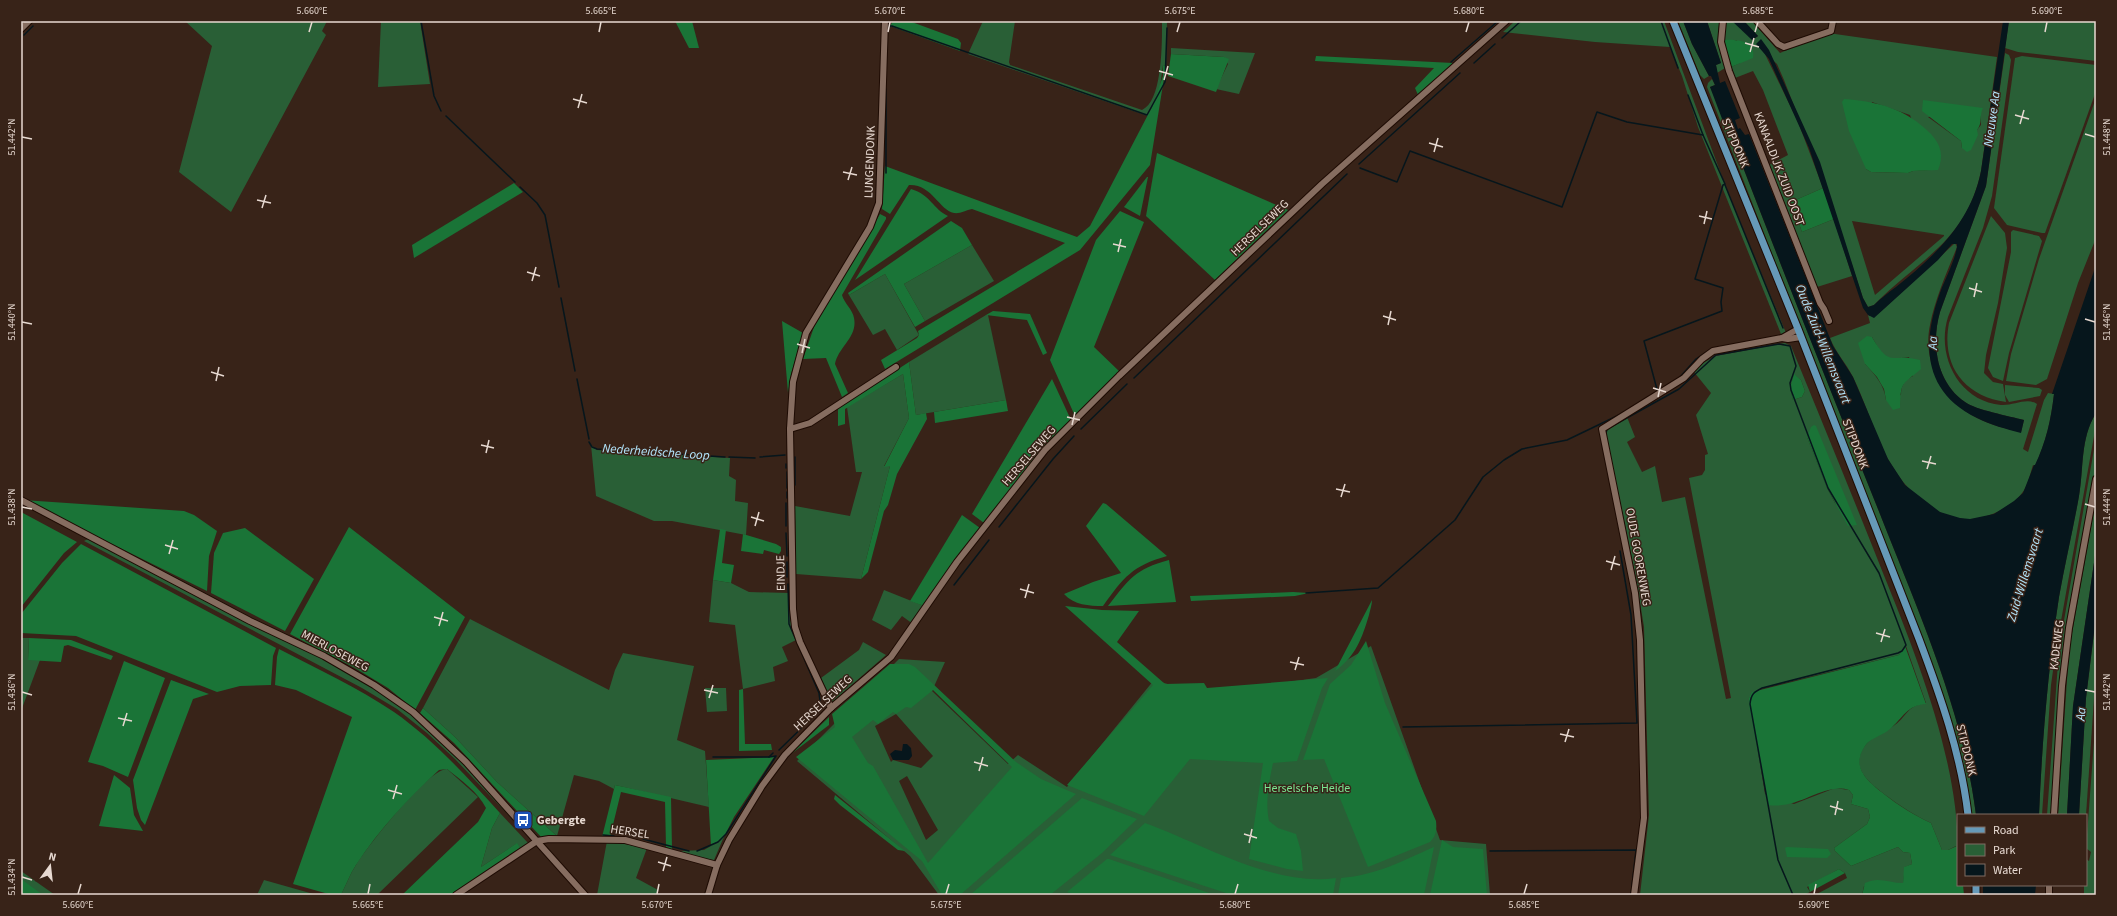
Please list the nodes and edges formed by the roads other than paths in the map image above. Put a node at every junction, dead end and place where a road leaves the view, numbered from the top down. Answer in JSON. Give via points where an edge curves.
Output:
{"nodes":[{"id":1,"x":29,"y":21,"type":"edge"},
{"id":2,"x":885,"y":21,"type":"edge"},
{"id":3,"x":1506,"y":21,"type":"edge"},
{"id":4,"x":1673,"y":21,"type":"edge"},
{"id":5,"x":1723,"y":21,"type":"edge"},
{"id":6,"x":1757,"y":21,"type":"edge"},
{"id":7,"x":1833,"y":21,"type":"edge"},
{"id":8,"x":21,"y":29,"type":"edge"},
{"id":9,"x":818,"y":311,"type":"joint"},
{"id":10,"x":1829,"y":321,"type":"dead end"},
{"id":11,"x":1800,"y":333,"type":"junction"},
{"id":12,"x":896,"y":367,"type":"dead end"},
{"id":13,"x":790,"y":429,"type":"junction"},
{"id":14,"x":2096,"y":479,"type":"edge"},
{"id":15,"x":21,"y":500,"type":"edge"},
{"id":16,"x":831,"y":708,"type":"junction"},
{"id":17,"x":1968,"y":814,"type":"edge"},
{"id":18,"x":2054,"y":814,"type":"edge"},
{"id":19,"x":537,"y":841,"type":"junction"},
{"id":20,"x":717,"y":865,"type":"junction"},
{"id":21,"x":456,"y":895,"type":"edge"},
{"id":22,"x":585,"y":895,"type":"edge"},
{"id":23,"x":708,"y":895,"type":"edge"},
{"id":24,"x":1634,"y":895,"type":"edge"}],
"edges":[{"from":1,"to":8,"type":"street"},
{"from":2,"to":9,"type":"street","name":"LUNGENDONK","via":[[879,204],[870,227]]},
{"from":3,"to":16,"type":"street","name":"HERSELSEWEG","via":[[1322,184],[1045,450],[957,562],[891,657]]},
{"from":4,"to":11,"type":"main road","name":"STIPDONK"},
{"from":5,"to":10,"type":"street","name":"KANAALDIJK ZUID OOST","via":[[1721,42],[1729,71]]},
{"from":6,"to":7,"type":"street","via":[[1778,44],[1784,47],[1831,31]]},
{"from":9,"to":13,"type":"street","name":"EINDJE","via":[[806,333],[798,360],[793,382]]},
{"from":11,"to":17,"type":"main road","name":"STIPDONK","via":[[1936,683],[1962,775]]},
{"from":11,"to":24,"type":"street","name":"OUDE GOORENWEG","via":[[1788,339],[1713,351],[1684,378],[1602,429],[1635,593],[1640,640],[1644,818]]},
{"from":12,"to":13,"type":"street","via":[[810,423]]},
{"from":13,"to":16,"type":"street","name":"EINDJE","via":[[795,627]]},
{"from":14,"to":18,"type":"street","name":"KADEWEG","via":[[2069,628],[2062,686]]},
{"from":15,"to":19,"type":"street","name":"MIERLOSEWEG","via":[[250,621],[324,656],[374,685],[413,712],[436,733],[466,762]]},
{"from":16,"to":20,"type":"street","name":"HERSELSEWEG","via":[[785,755],[762,786]]},
{"from":19,"to":20,"type":"street","name":"HERSEL","via":[[565,838],[625,840]]},
{"from":19,"to":21,"type":"street"},
{"from":19,"to":22,"type":"street","name":"MIERLOSEWEG"},
{"from":20,"to":23,"type":"street","name":"HERSELSEWEG"}]}
